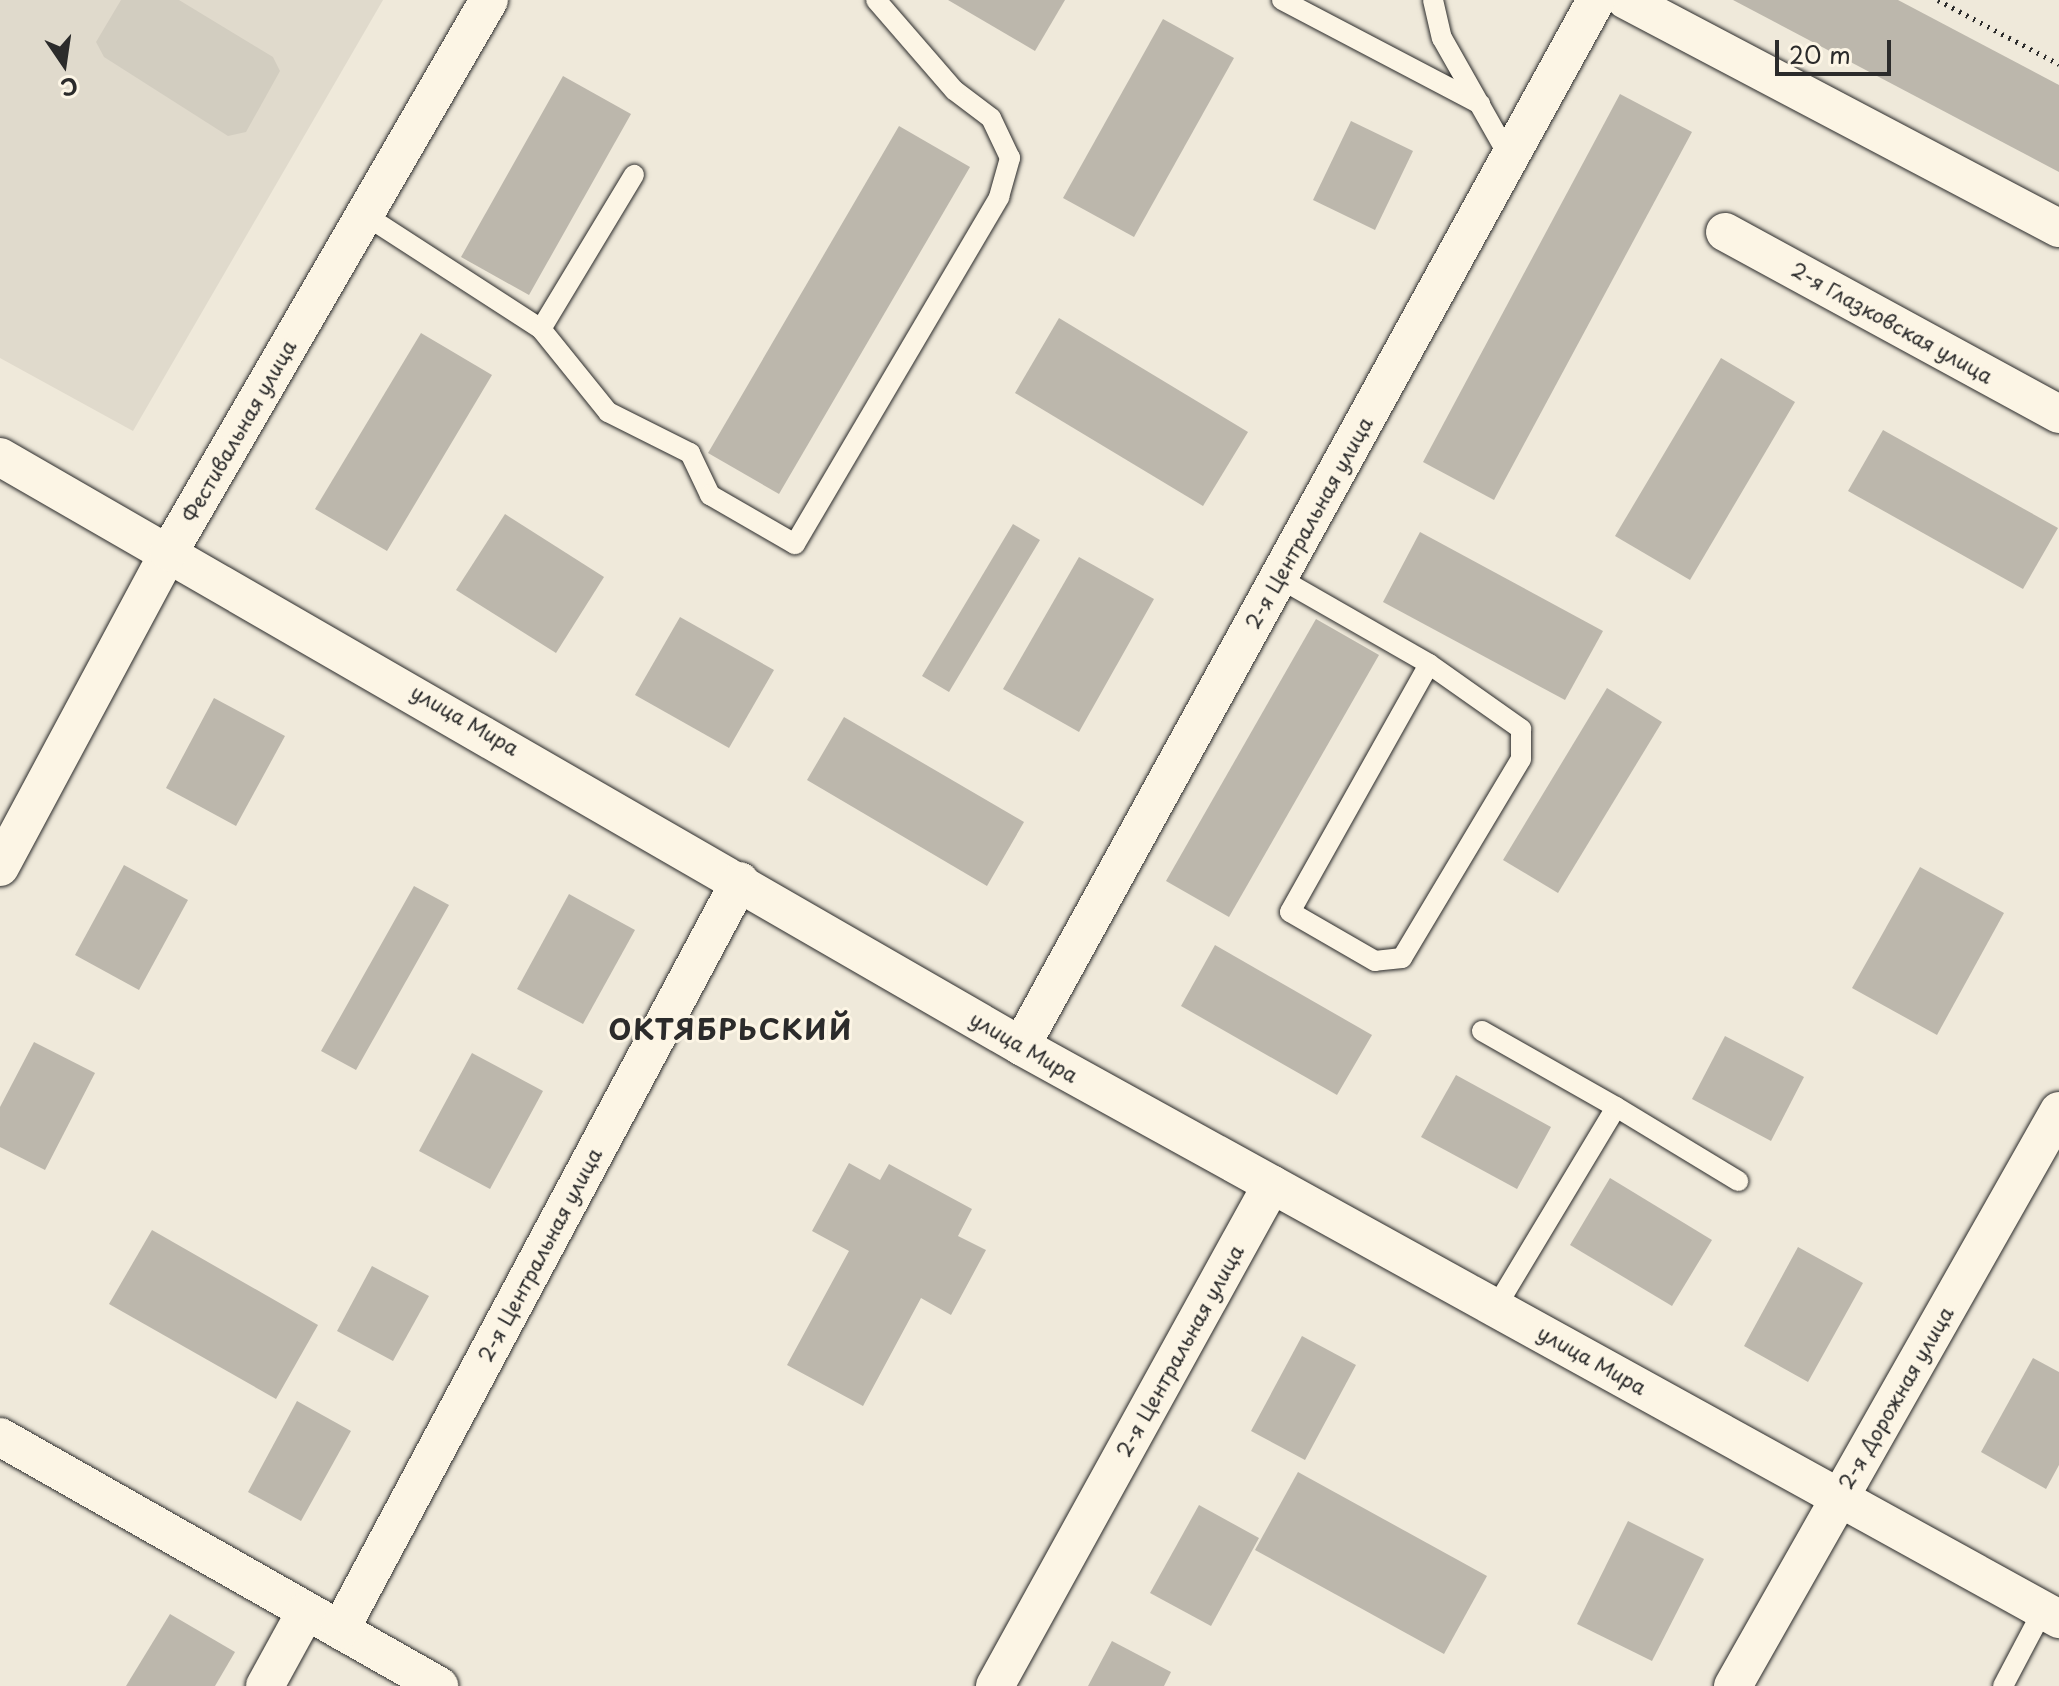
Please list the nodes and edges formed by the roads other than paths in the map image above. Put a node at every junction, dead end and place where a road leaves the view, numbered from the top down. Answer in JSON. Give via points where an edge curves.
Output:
{"nodes":[{"id":1,"x":489,"y":0,"type":"edge"},
{"id":2,"x":876,"y":0,"type":"edge"},
{"id":3,"x":1282,"y":0,"type":"edge"},
{"id":4,"x":1433,"y":0,"type":"edge"},
{"id":5,"x":1596,"y":0,"type":"edge"},
{"id":6,"x":1626,"y":0,"type":"edge"},
{"id":7,"x":1480,"y":104,"type":"junction"},
{"id":8,"x":1510,"y":158,"type":"junction"},
{"id":9,"x":634,"y":175,"type":"dead end"},
{"id":10,"x":365,"y":215,"type":"junction"},
{"id":11,"x":2059,"y":228,"type":"edge"},
{"id":12,"x":1725,"y":232,"type":"dead end"},
{"id":13,"x":541,"y":329,"type":"junction"},
{"id":14,"x":2059,"y":414,"type":"edge"},
{"id":15,"x":0,"y":457,"type":"edge"},
{"id":16,"x":169,"y":552,"type":"junction"},
{"id":17,"x":1279,"y":578,"type":"junction"},
{"id":18,"x":1429,"y":664,"type":"junction"},
{"id":19,"x":0,"y":867,"type":"edge"},
{"id":20,"x":740,"y":881,"type":"junction"},
{"id":21,"x":1482,"y":1031,"type":"dead end"},
{"id":22,"x":1021,"y":1046,"type":"junction"},
{"id":23,"x":1616,"y":1107,"type":"junction"},
{"id":24,"x":2059,"y":1111,"type":"edge"},
{"id":25,"x":1738,"y":1181,"type":"dead end"},
{"id":26,"x":1272,"y":1184,"type":"junction"},
{"id":27,"x":1496,"y":1307,"type":"junction"},
{"id":28,"x":0,"y":1437,"type":"edge"},
{"id":29,"x":1840,"y":1497,"type":"junction"},
{"id":30,"x":306,"y":1611,"type":"junction"},
{"id":31,"x":2051,"y":1614,"type":"edge"},
{"id":32,"x":340,"y":1630,"type":"junction"},
{"id":33,"x":265,"y":1686,"type":"edge"},
{"id":34,"x":439,"y":1686,"type":"edge"},
{"id":35,"x":995,"y":1686,"type":"edge"},
{"id":36,"x":1733,"y":1686,"type":"edge"},
{"id":37,"x":2003,"y":1686,"type":"edge"}],
"edges":[{"from":1,"to":10,"type":"street","name":"Фестивальная улица"},
{"from":2,"to":13,"type":"lane","via":[[954,90],[991,118],[1010,158],[999,197],[795,544],[710,495],[690,453],[608,412]]},
{"from":3,"to":7,"type":"lane"},
{"from":4,"to":7,"type":"lane","via":[[1442,38]]},
{"from":5,"to":8,"type":"street","name":"2-я Центральная улица"},
{"from":6,"to":11,"type":"street"},
{"from":7,"to":8,"type":"lane"},
{"from":8,"to":17,"type":"street","name":"2-я Центральная улица"},
{"from":9,"to":13,"type":"lane"},
{"from":10,"to":13,"type":"lane"},
{"from":10,"to":16,"type":"street","name":"Фестивальная улица"},
{"from":12,"to":14,"type":"street","name":"2-я Глазковская улица"},
{"from":15,"to":16,"type":"street","name":"улица Мира"},
{"from":16,"to":19,"type":"street","name":"Фестивальная улица"},
{"from":16,"to":20,"type":"street","name":"улица Мира"},
{"from":17,"to":18,"type":"lane"},
{"from":17,"to":22,"type":"street","name":"2-я Центральная улица"},
{"from":18,"to":18,"type":"lane","via":[[1290,912],[1375,961],[1402,958],[1521,759],[1521,729]]},
{"from":20,"to":22,"type":"street","name":"улица Мира"},
{"from":20,"to":32,"type":"street","name":"2-я Центральная улица"},
{"from":21,"to":23,"type":"lane"},
{"from":22,"to":26,"type":"street","name":"улица Мира"},
{"from":23,"to":25,"type":"lane"},
{"from":23,"to":27,"type":"lane"},
{"from":24,"to":29,"type":"street","name":"2-я Дорожная улица"},
{"from":26,"to":27,"type":"street","name":"улица Мира"},
{"from":26,"to":35,"type":"street","name":"2-я Центральная улица"},
{"from":27,"to":29,"type":"street","name":"улица Мира"},
{"from":28,"to":30,"type":"street"},
{"from":29,"to":31,"type":"street","name":"улица Мира"},
{"from":29,"to":36,"type":"street","name":"2-я Дорожная улица"},
{"from":30,"to":32,"type":"street"},
{"from":30,"to":33,"type":"street"},
{"from":31,"to":37,"type":"lane"},
{"from":32,"to":34,"type":"street"}]}
